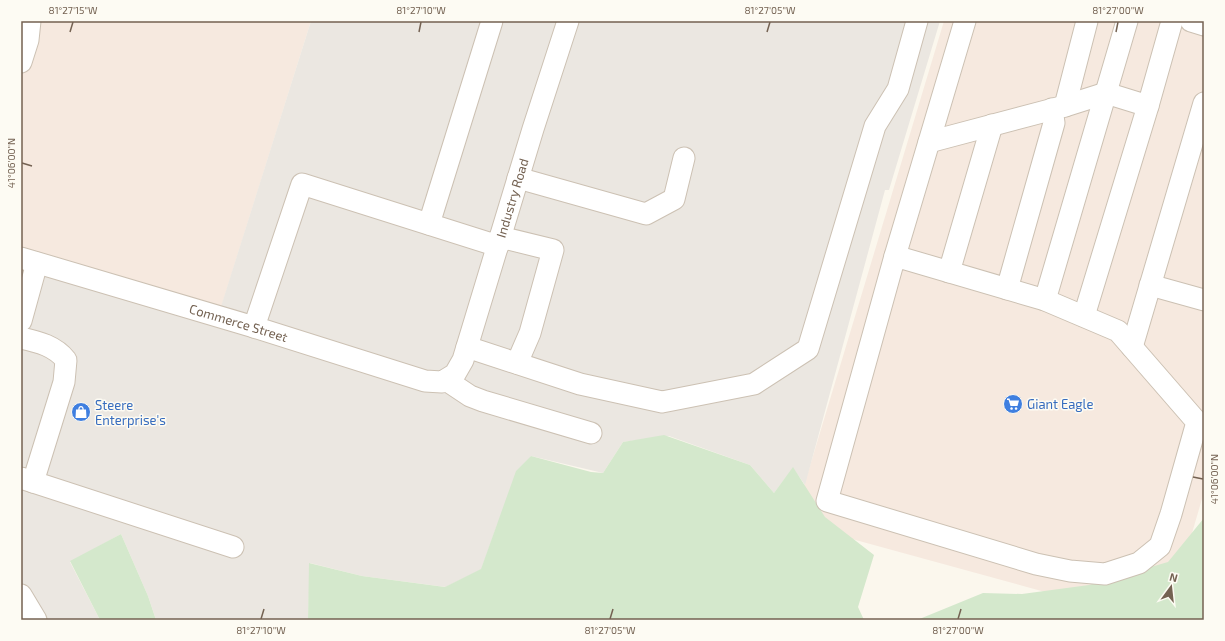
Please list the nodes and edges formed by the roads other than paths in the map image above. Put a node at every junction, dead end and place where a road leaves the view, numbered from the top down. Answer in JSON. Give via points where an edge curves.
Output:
{"nodes":[{"id":1,"x":30,"y":21,"type":"edge"},
{"id":2,"x":492,"y":21,"type":"edge"},
{"id":3,"x":568,"y":21,"type":"edge"},
{"id":4,"x":917,"y":21,"type":"edge"},
{"id":5,"x":965,"y":21,"type":"edge"},
{"id":6,"x":1087,"y":21,"type":"edge"},
{"id":7,"x":1127,"y":21,"type":"edge"},
{"id":8,"x":1172,"y":21,"type":"edge"},
{"id":9,"x":1191,"y":21,"type":"edge"},
{"id":10,"x":1204,"y":25,"type":"edge"},
{"id":11,"x":21,"y":62,"type":"edge"},
{"id":12,"x":1106,"y":93,"type":"junction"},
{"id":13,"x":1204,"y":103,"type":"edge"},
{"id":14,"x":1148,"y":106,"type":"junction"},
{"id":15,"x":1059,"y":108,"type":"junction"},
{"id":16,"x":992,"y":125,"type":"junction"},
{"id":17,"x":929,"y":142,"type":"junction"},
{"id":18,"x":684,"y":158,"type":"dead end"},
{"id":19,"x":518,"y":178,"type":"junction"},
{"id":20,"x":428,"y":224,"type":"junction"},
{"id":21,"x":499,"y":241,"type":"junction"},
{"id":22,"x":895,"y":256,"type":"junction"},
{"id":23,"x":29,"y":260,"type":"edge"},
{"id":24,"x":950,"y":272,"type":"junction"},
{"id":25,"x":1150,"y":284,"type":"junction"},
{"id":26,"x":1007,"y":289,"type":"junction"},
{"id":27,"x":1045,"y":300,"type":"junction"},
{"id":28,"x":1204,"y":300,"type":"edge"},
{"id":29,"x":1084,"y":316,"type":"junction"},
{"id":30,"x":21,"y":321,"type":"edge"},
{"id":31,"x":254,"y":327,"type":"junction"},
{"id":32,"x":21,"y":338,"type":"edge"},
{"id":33,"x":467,"y":347,"type":"junction"},
{"id":34,"x":1132,"y":347,"type":"junction"},
{"id":35,"x":517,"y":362,"type":"junction"},
{"id":36,"x":450,"y":377,"type":"junction"},
{"id":37,"x":591,"y":433,"type":"dead end"},
{"id":38,"x":27,"y":480,"type":"edge"},
{"id":39,"x":233,"y":547,"type":"dead end"},
{"id":40,"x":21,"y":595,"type":"edge"},
{"id":41,"x":36,"y":620,"type":"edge"}],
"edges":[{"from":1,"to":11,"type":"street","via":[[28,40]]},
{"from":2,"to":20,"type":"street"},
{"from":3,"to":19,"type":"street","name":"Industry Road"},
{"from":4,"to":35,"type":"street","via":[[898,89],[875,126],[808,349],[754,384],[662,402],[580,384]]},
{"from":5,"to":17,"type":"street"},
{"from":6,"to":15,"type":"street"},
{"from":7,"to":12,"type":"street"},
{"from":8,"to":14,"type":"street"},
{"from":9,"to":10,"type":"street"},
{"from":12,"to":14,"type":"street"},
{"from":12,"to":15,"type":"street"},
{"from":12,"to":27,"type":"street"},
{"from":13,"to":25,"type":"street"},
{"from":14,"to":29,"type":"street"},
{"from":15,"to":16,"type":"street"},
{"from":15,"to":26,"type":"street"},
{"from":16,"to":17,"type":"street"},
{"from":16,"to":24,"type":"street"},
{"from":17,"to":22,"type":"street"},
{"from":18,"to":19,"type":"street","via":[[674,199],[646,214]]},
{"from":19,"to":21,"type":"street","name":"Industry Road"},
{"from":20,"to":21,"type":"street"},
{"from":20,"to":31,"type":"street","via":[[302,184]]},
{"from":21,"to":33,"type":"street","name":"Industry Road"},
{"from":21,"to":35,"type":"street","via":[[553,250],[530,333]]},
{"from":22,"to":24,"type":"street"},
{"from":22,"to":34,"type":"street","via":[[827,501],[1036,564],[1070,571],[1105,574],[1140,563],[1160,546],[1196,422]]},
{"from":23,"to":30,"type":"street"},
{"from":23,"to":31,"type":"street","name":"Commerce Street"},
{"from":24,"to":26,"type":"street"},
{"from":25,"to":28,"type":"street"},
{"from":25,"to":34,"type":"street"},
{"from":26,"to":27,"type":"street"},
{"from":27,"to":29,"type":"street"},
{"from":29,"to":34,"type":"street","via":[[1118,331]]},
{"from":31,"to":36,"type":"street","name":"Commerce Street","via":[[425,381],[442,382]]},
{"from":32,"to":38,"type":"street","via":[[51,346],[66,360],[64,382]]},
{"from":33,"to":35,"type":"street"},
{"from":33,"to":36,"type":"street","name":"Industry Road","via":[[463,360]]},
{"from":36,"to":37,"type":"street","via":[[470,396]]},
{"from":38,"to":39,"type":"street"},
{"from":40,"to":41,"type":"street"}]}
